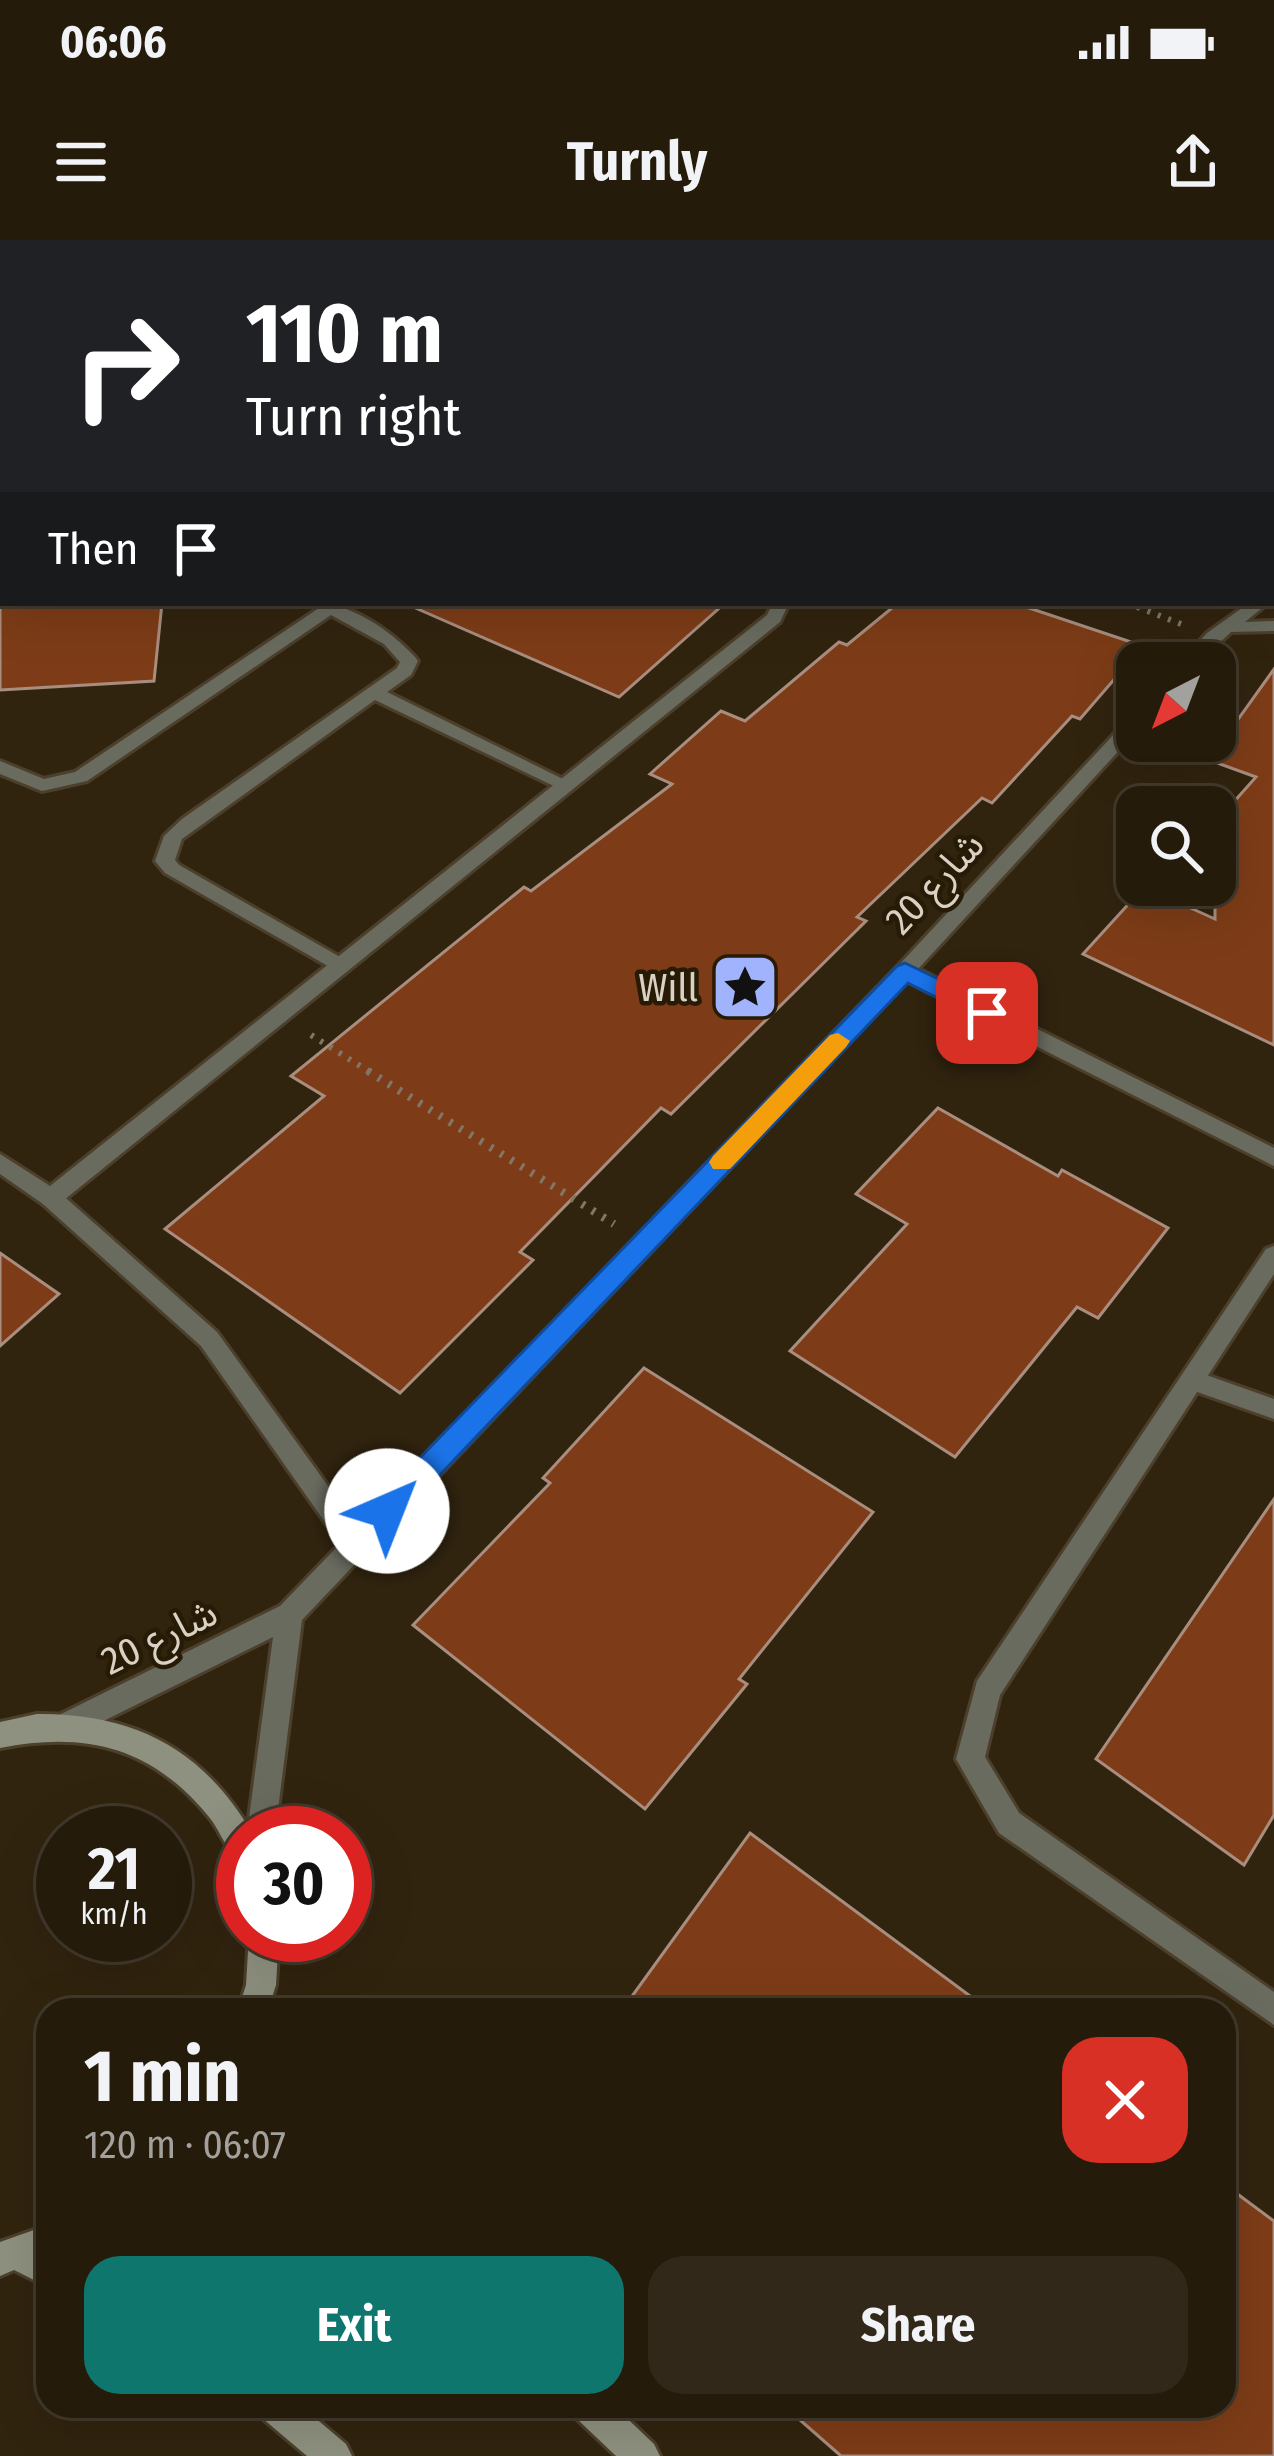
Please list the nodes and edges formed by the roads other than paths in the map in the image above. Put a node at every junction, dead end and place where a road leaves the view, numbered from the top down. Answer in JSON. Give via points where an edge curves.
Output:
{"nodes":[{"id":1,"x":326,"y":606,"type":"edge"},
{"id":2,"x":329,"y":606,"type":"edge"},
{"id":3,"x":780,"y":606,"type":"edge"},
{"id":4,"x":1226,"y":606,"type":"edge"},
{"id":5,"x":1256,"y":606,"type":"edge"},
{"id":6,"x":1274,"y":626,"type":"edge"},
{"id":7,"x":1220,"y":632,"type":"junction"},
{"id":8,"x":1210,"y":642,"type":"edge"},
{"id":9,"x":377,"y":694,"type":"junction"},
{"id":10,"x":1116,"y":742,"type":"edge"},
{"id":11,"x":0,"y":767,"type":"edge"},
{"id":12,"x":566,"y":785,"type":"junction"},
{"id":13,"x":340,"y":966,"type":"junction"},
{"id":14,"x":905,"y":971,"type":"junction"},
{"id":15,"x":1274,"y":1159,"type":"edge"},
{"id":16,"x":0,"y":1162,"type":"edge"},
{"id":17,"x":51,"y":1198,"type":"junction"},
{"id":18,"x":1274,"y":1255,"type":"edge"},
{"id":19,"x":1195,"y":1381,"type":"junction"},
{"id":20,"x":1274,"y":1409,"type":"edge"},
{"id":21,"x":355,"y":1544,"type":"junction"},
{"id":22,"x":289,"y":1616,"type":"junction"},
{"id":23,"x":63,"y":1727,"type":"junction"},
{"id":24,"x":8,"y":1729,"type":"edge"},
{"id":25,"x":222,"y":1806,"type":"edge"},
{"id":26,"x":264,"y":1806,"type":"edge"},
{"id":27,"x":264,"y":1962,"type":"edge"},
{"id":28,"x":263,"y":1998,"type":"edge"},
{"id":29,"x":1274,"y":2010,"type":"edge"},
{"id":30,"x":288,"y":2418,"type":"edge"},
{"id":31,"x":601,"y":2418,"type":"edge"},
{"id":32,"x":334,"y":2456,"type":"edge"},
{"id":33,"x":642,"y":2456,"type":"edge"}],
"edges":[{"from":1,"to":11,"type":"street","via":[[81,777],[42,785]]},
{"from":2,"to":9,"type":"street","via":[[409,661]]},
{"from":3,"to":12,"type":"street"},
{"from":4,"to":7,"type":"street"},
{"from":5,"to":7,"type":"street"},
{"from":6,"to":7,"type":"street"},
{"from":7,"to":8,"type":"street"},
{"from":9,"to":12,"type":"street"},
{"from":9,"to":13,"type":"street","via":[[189,823],[173,836],[165,860]]},
{"from":10,"to":14,"type":"street","name":"شارع 20"},
{"from":12,"to":13,"type":"street"},
{"from":13,"to":17,"type":"street"},
{"from":14,"to":15,"type":"street"},
{"from":14,"to":21,"type":"street","name":"شارع 20"},
{"from":16,"to":17,"type":"street"},
{"from":17,"to":21,"type":"street","via":[[209,1339]]},
{"from":18,"to":19,"type":"street"},
{"from":19,"to":20,"type":"street"},
{"from":19,"to":29,"type":"street","via":[[987,1690],[970,1759],[1009,1823]]},
{"from":21,"to":22,"type":"street","name":"شارع 20"},
{"from":22,"to":23,"type":"street","name":"شارع 20"},
{"from":22,"to":26,"type":"street"},
{"from":23,"to":24,"type":"street"},
{"from":23,"to":25,"type":"street","via":[[128,1737],[183,1767]]},
{"from":27,"to":28,"type":"street"},
{"from":30,"to":32,"type":"street"},
{"from":31,"to":33,"type":"street"}]}
